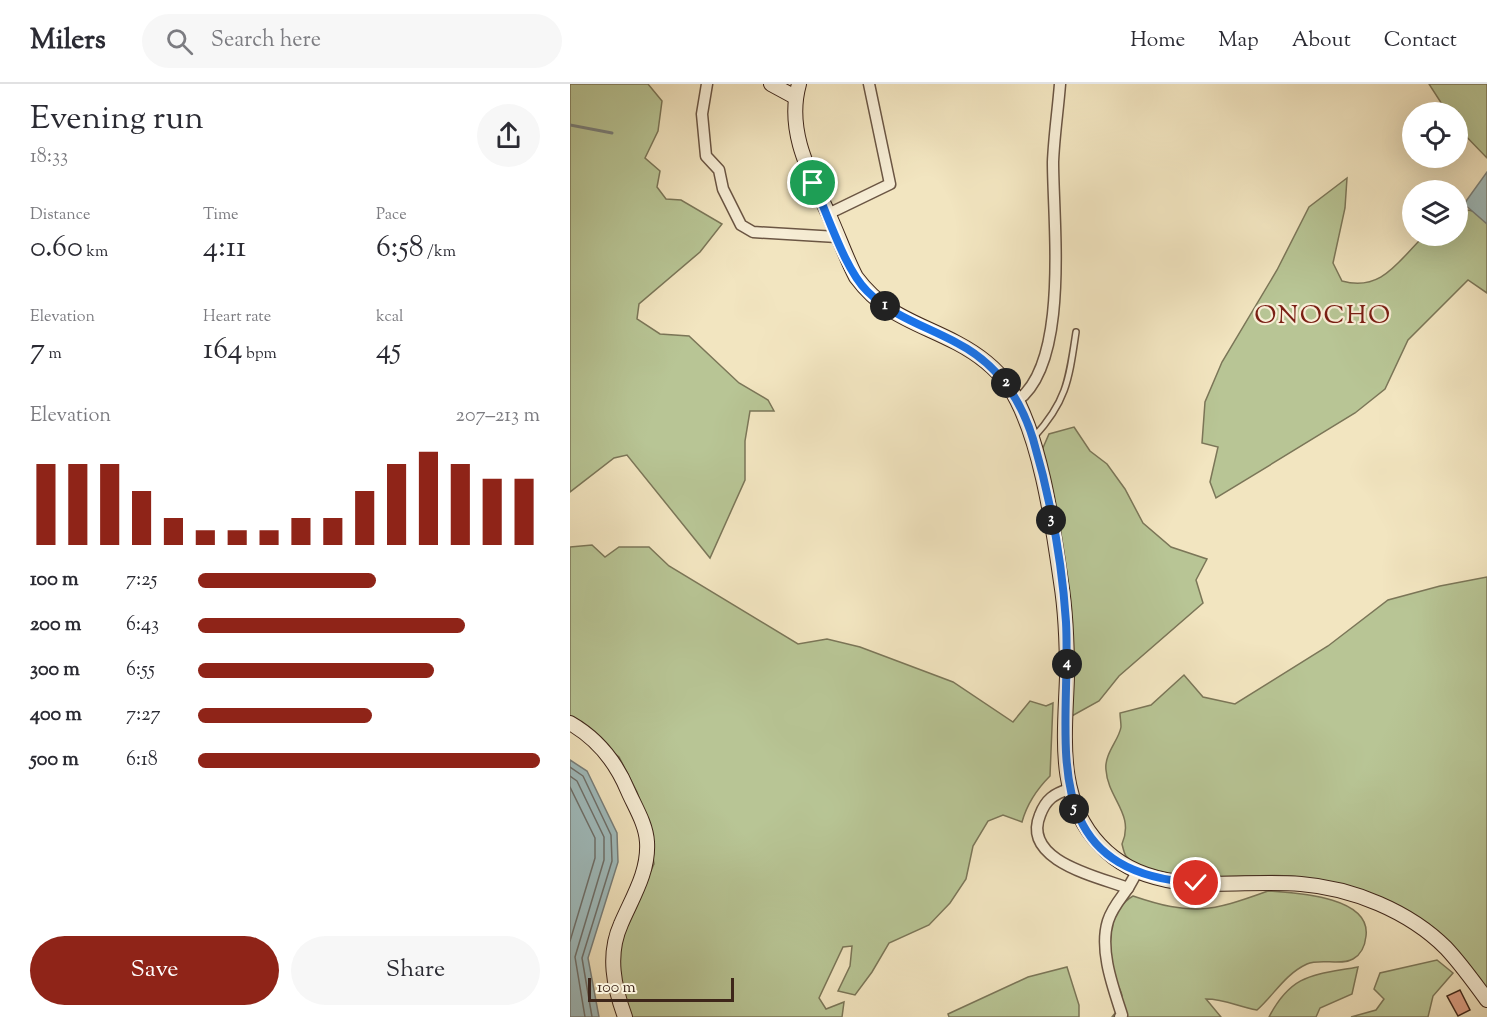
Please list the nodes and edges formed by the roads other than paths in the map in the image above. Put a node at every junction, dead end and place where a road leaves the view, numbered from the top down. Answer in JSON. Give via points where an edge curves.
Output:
{"nodes":[{"id":1,"x":707,"y":84,"type":"edge"},
{"id":2,"x":771,"y":84,"type":"edge"},
{"id":3,"x":869,"y":84,"type":"edge"},
{"id":4,"x":1060,"y":84,"type":"edge"},
{"id":5,"x":797,"y":91,"type":"edge"},
{"id":6,"x":828,"y":214,"type":"junction"},
{"id":7,"x":837,"y":237,"type":"junction"},
{"id":8,"x":1076,"y":332,"type":"dead end"},
{"id":9,"x":1017,"y":401,"type":"junction"},
{"id":10,"x":1032,"y":438,"type":"junction"},
{"id":11,"x":570,"y":723,"type":"edge"},
{"id":12,"x":1069,"y":789,"type":"junction"},
{"id":13,"x":1137,"y":872,"type":"junction"},
{"id":14,"x":1128,"y":888,"type":"junction"},
{"id":15,"x":1487,"y":1000,"type":"edge"},
{"id":16,"x":625,"y":1017,"type":"edge"},
{"id":17,"x":1120,"y":1017,"type":"edge"}],
"edges":[{"from":1,"to":7,"type":"street","via":[[702,109],[706,156],[719,170],[723,189],[741,225],[753,232]]},
{"from":2,"to":5,"type":"street"},
{"from":3,"to":6,"type":"street","via":[[890,184]]},
{"from":4,"to":9,"type":"street","via":[[1053,160],[1055,290],[1051,330],[1037,378]]},
{"from":5,"to":6,"type":"street","via":[[800,148]]},
{"from":6,"to":7,"type":"street"},
{"from":7,"to":9,"type":"street","via":[[856,277],[871,295],[909,322],[957,343],[988,363]]},
{"from":8,"to":10,"type":"lane","via":[[1069,379],[1060,403]]},
{"from":9,"to":10,"type":"street"},
{"from":10,"to":12,"type":"street","via":[[1053,532],[1064,608],[1065,756]]},
{"from":11,"to":16,"type":"street","via":[[612,758],[645,828],[647,843],[641,881],[614,947],[615,991]]},
{"from":12,"to":13,"type":"street","via":[[1075,811],[1088,832],[1107,853]]},
{"from":12,"to":14,"type":"street","via":[[1050,796],[1043,808],[1037,835],[1042,846],[1062,863]]},
{"from":13,"to":14,"type":"street"},
{"from":13,"to":15,"type":"street","via":[[1185,882],[1303,884],[1373,902],[1444,946]]},
{"from":14,"to":17,"type":"street","via":[[1108,921],[1105,938]]}]}
